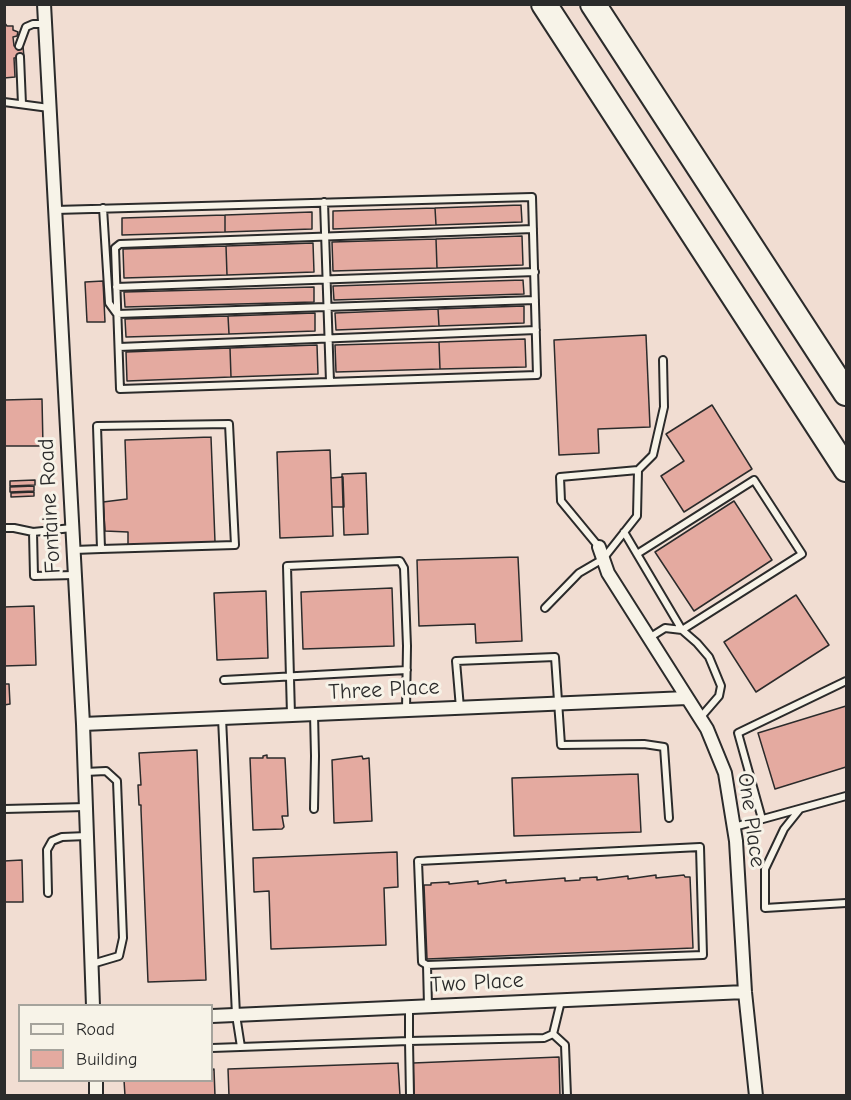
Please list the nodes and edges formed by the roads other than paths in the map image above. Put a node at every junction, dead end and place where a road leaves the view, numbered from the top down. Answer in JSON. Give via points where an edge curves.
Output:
{"nodes":[{"id":1,"x":44,"y":4,"type":"edge"},
{"id":2,"x":544,"y":4,"type":"edge"},
{"id":3,"x":593,"y":4,"type":"edge"},
{"id":4,"x":45,"y":24,"type":"junction"},
{"id":5,"x":19,"y":46,"type":"dead end"},
{"id":6,"x":20,"y":57,"type":"dead end"},
{"id":7,"x":4,"y":102,"type":"edge"},
{"id":8,"x":22,"y":104,"type":"junction"},
{"id":9,"x":49,"y":108,"type":"junction"},
{"id":10,"x":324,"y":202,"type":"junction"},
{"id":11,"x":103,"y":208,"type":"junction"},
{"id":12,"x":55,"y":210,"type":"junction"},
{"id":13,"x":533,"y":229,"type":"junction"},
{"id":14,"x":325,"y":237,"type":"junction"},
{"id":15,"x":535,"y":272,"type":"junction"},
{"id":16,"x":327,"y":279,"type":"junction"},
{"id":17,"x":116,"y":287,"type":"junction"},
{"id":18,"x":535,"y":300,"type":"junction"},
{"id":19,"x":328,"y":306,"type":"junction"},
{"id":20,"x":117,"y":314,"type":"junction"},
{"id":21,"x":536,"y":330,"type":"junction"},
{"id":22,"x":329,"y":338,"type":"junction"},
{"id":23,"x":119,"y":347,"type":"junction"},
{"id":24,"x":663,"y":360,"type":"dead end"},
{"id":25,"x":330,"y":382,"type":"junction"},
{"id":26,"x":846,"y":393,"type":"edge"},
{"id":27,"x":846,"y":469,"type":"edge"},
{"id":28,"x":638,"y":470,"type":"junction"},
{"id":29,"x":4,"y":528,"type":"edge"},
{"id":30,"x":72,"y":528,"type":"junction"},
{"id":31,"x":33,"y":532,"type":"junction"},
{"id":32,"x":624,"y":532,"type":"junction"},
{"id":33,"x":599,"y":547,"type":"joint"},
{"id":34,"x":101,"y":549,"type":"junction"},
{"id":35,"x":74,"y":550,"type":"junction"},
{"id":36,"x":637,"y":554,"type":"junction"},
{"id":37,"x":603,"y":560,"type":"junction"},
{"id":38,"x":75,"y":575,"type":"junction"},
{"id":39,"x":545,"y":608,"type":"dead end"},
{"id":40,"x":682,"y":630,"type":"junction"},
{"id":41,"x":649,"y":638,"type":"junction"},
{"id":42,"x":407,"y":670,"type":"junction"},
{"id":43,"x":291,"y":677,"type":"junction"},
{"id":44,"x":224,"y":680,"type":"dead end"},
{"id":45,"x":846,"y":681,"type":"edge"},
{"id":46,"x":687,"y":698,"type":"junction"},
{"id":47,"x":558,"y":704,"type":"junction"},
{"id":48,"x":460,"y":708,"type":"junction"},
{"id":49,"x":406,"y":710,"type":"junction"},
{"id":50,"x":314,"y":714,"type":"junction"},
{"id":51,"x":291,"y":715,"type":"junction"},
{"id":52,"x":222,"y":718,"type":"junction"},
{"id":53,"x":700,"y":718,"type":"junction"},
{"id":54,"x":83,"y":724,"type":"junction"},
{"id":55,"x":85,"y":772,"type":"junction"},
{"id":56,"x":846,"y":796,"type":"edge"},
{"id":57,"x":86,"y":807,"type":"junction"},
{"id":58,"x":4,"y":809,"type":"edge"},
{"id":59,"x":314,"y":809,"type":"dead end"},
{"id":60,"x":800,"y":809,"type":"junction"},
{"id":61,"x":669,"y":818,"type":"dead end"},
{"id":62,"x":762,"y":819,"type":"junction"},
{"id":63,"x":734,"y":827,"type":"junction"},
{"id":64,"x":87,"y":836,"type":"junction"},
{"id":65,"x":48,"y":893,"type":"dead end"},
{"id":66,"x":846,"y":903,"type":"edge"},
{"id":67,"x":92,"y":964,"type":"junction"},
{"id":68,"x":427,"y":964,"type":"junction"},
{"id":69,"x":745,"y":992,"type":"junction"},
{"id":70,"x":561,"y":1000,"type":"junction"},
{"id":71,"x":93,"y":1004,"type":"edge"},
{"id":72,"x":429,"y":1006,"type":"junction"},
{"id":73,"x":410,"y":1008,"type":"junction"},
{"id":74,"x":236,"y":1015,"type":"junction"},
{"id":75,"x":213,"y":1016,"type":"edge"},
{"id":76,"x":553,"y":1034,"type":"junction"},
{"id":77,"x":409,"y":1041,"type":"junction"},
{"id":78,"x":241,"y":1047,"type":"junction"},
{"id":79,"x":213,"y":1048,"type":"edge"},
{"id":80,"x":410,"y":1095,"type":"edge"},
{"id":81,"x":567,"y":1095,"type":"edge"},
{"id":82,"x":756,"y":1095,"type":"edge"}],
"edges":[{"from":1,"to":4,"type":"street","name":"Fontaine Road"},
{"from":2,"to":27,"type":"highway"},
{"from":3,"to":26,"type":"highway"},
{"from":4,"to":5,"type":"lane","via":[[26,27]]},
{"from":4,"to":9,"type":"street","name":"Fontaine Road"},
{"from":6,"to":8,"type":"lane"},
{"from":7,"to":8,"type":"lane"},
{"from":8,"to":9,"type":"lane"},
{"from":9,"to":12,"type":"street","name":"Fontaine Road"},
{"from":10,"to":11,"type":"lane"},
{"from":10,"to":13,"type":"lane","via":[[532,196]]},
{"from":10,"to":14,"type":"lane"},
{"from":11,"to":12,"type":"lane"},
{"from":11,"to":20,"type":"lane","via":[[110,303]]},
{"from":12,"to":30,"type":"street","name":"Fontaine Road"},
{"from":13,"to":14,"type":"lane"},
{"from":13,"to":15,"type":"lane"},
{"from":14,"to":16,"type":"lane"},
{"from":14,"to":17,"type":"lane","via":[[120,244],[115,248]]},
{"from":15,"to":16,"type":"lane"},
{"from":15,"to":18,"type":"lane"},
{"from":16,"to":17,"type":"lane"},
{"from":16,"to":19,"type":"lane"},
{"from":17,"to":20,"type":"lane"},
{"from":18,"to":19,"type":"lane"},
{"from":18,"to":21,"type":"lane"},
{"from":19,"to":20,"type":"lane"},
{"from":19,"to":22,"type":"lane"},
{"from":20,"to":23,"type":"lane"},
{"from":21,"to":22,"type":"lane"},
{"from":21,"to":25,"type":"lane","via":[[537,375]]},
{"from":22,"to":23,"type":"lane"},
{"from":22,"to":25,"type":"lane"},
{"from":23,"to":25,"type":"lane","via":[[120,389]]},
{"from":24,"to":28,"type":"lane","via":[[662,417],[652,455]]},
{"from":28,"to":32,"type":"lane","via":[[637,516]]},
{"from":28,"to":33,"type":"lane","via":[[560,477],[561,501]]},
{"from":29,"to":31,"type":"lane"},
{"from":30,"to":31,"type":"lane"},
{"from":30,"to":35,"type":"street","name":"Fontaine Road"},
{"from":31,"to":38,"type":"lane","via":[[34,576]]},
{"from":32,"to":36,"type":"lane"},
{"from":32,"to":37,"type":"lane"},
{"from":33,"to":37,"type":"street","name":"One Place"},
{"from":34,"to":34,"type":"lane","via":[[235,545],[229,424],[97,426]]},
{"from":34,"to":35,"type":"lane"},
{"from":35,"to":38,"type":"street","name":"Fontaine Road"},
{"from":36,"to":40,"type":"lane"},
{"from":36,"to":40,"type":"lane","via":[[754,480],[802,554]]},
{"from":37,"to":39,"type":"lane","via":[[579,573]]},
{"from":37,"to":41,"type":"street","name":"One Place"},
{"from":38,"to":54,"type":"street","name":"Fontaine Road"},
{"from":40,"to":41,"type":"lane","via":[[665,628]]},
{"from":40,"to":53,"type":"lane","via":[[709,657],[721,686]]},
{"from":41,"to":46,"type":"street","name":"One Place"},
{"from":42,"to":43,"type":"lane"},
{"from":42,"to":43,"type":"lane","via":[[404,568],[400,561],[287,566]]},
{"from":42,"to":49,"type":"lane"},
{"from":43,"to":44,"type":"lane"},
{"from":43,"to":51,"type":"lane"},
{"from":45,"to":62,"type":"lane","via":[[738,733]]},
{"from":46,"to":47,"type":"street","name":"Three Place"},
{"from":46,"to":53,"type":"street","name":"One Place"},
{"from":47,"to":48,"type":"street","name":"Three Place"},
{"from":47,"to":48,"type":"lane","via":[[555,657],[456,661]]},
{"from":47,"to":61,"type":"lane","via":[[561,745],[664,747]]},
{"from":48,"to":49,"type":"street","name":"Three Place"},
{"from":49,"to":50,"type":"street","name":"Three Place"},
{"from":50,"to":51,"type":"street","name":"Three Place"},
{"from":50,"to":59,"type":"lane"},
{"from":51,"to":52,"type":"street","name":"Three Place"},
{"from":52,"to":54,"type":"street","name":"Three Place"},
{"from":52,"to":74,"type":"lane"},
{"from":53,"to":63,"type":"street","name":"One Place","via":[[725,772]]},
{"from":54,"to":55,"type":"street","name":"Fontaine Road"},
{"from":55,"to":57,"type":"street","name":"Fontaine Road"},
{"from":55,"to":67,"type":"lane","via":[[106,771],[117,781],[119,826],[123,938],[119,957]]},
{"from":56,"to":60,"type":"lane"},
{"from":57,"to":58,"type":"lane"},
{"from":57,"to":64,"type":"street","name":"Fontaine Road"},
{"from":60,"to":62,"type":"lane"},
{"from":60,"to":66,"type":"lane","via":[[784,829],[765,869],[765,908]]},
{"from":62,"to":63,"type":"lane"},
{"from":63,"to":69,"type":"street","name":"One Place"},
{"from":64,"to":65,"type":"lane","via":[[52,841],[46,850]]},
{"from":64,"to":67,"type":"street","name":"Fontaine Road"},
{"from":67,"to":71,"type":"street","name":"Fontaine Road"},
{"from":68,"to":68,"type":"lane","via":[[703,955],[700,847],[418,861],[422,962]]},
{"from":68,"to":72,"type":"lane"},
{"from":69,"to":70,"type":"street","name":"Two Place"},
{"from":69,"to":82,"type":"street","name":"One Place"},
{"from":70,"to":72,"type":"street","name":"Two Place"},
{"from":70,"to":76,"type":"lane"},
{"from":72,"to":73,"type":"street","name":"Two Place"},
{"from":73,"to":74,"type":"street","name":"Two Place"},
{"from":73,"to":77,"type":"lane"},
{"from":74,"to":75,"type":"street","name":"Two Place"},
{"from":74,"to":78,"type":"lane"},
{"from":76,"to":77,"type":"lane","via":[[543,1038]]},
{"from":76,"to":81,"type":"lane","via":[[565,1045]]},
{"from":77,"to":78,"type":"lane"},
{"from":77,"to":80,"type":"lane"},
{"from":78,"to":79,"type":"lane"}]}
